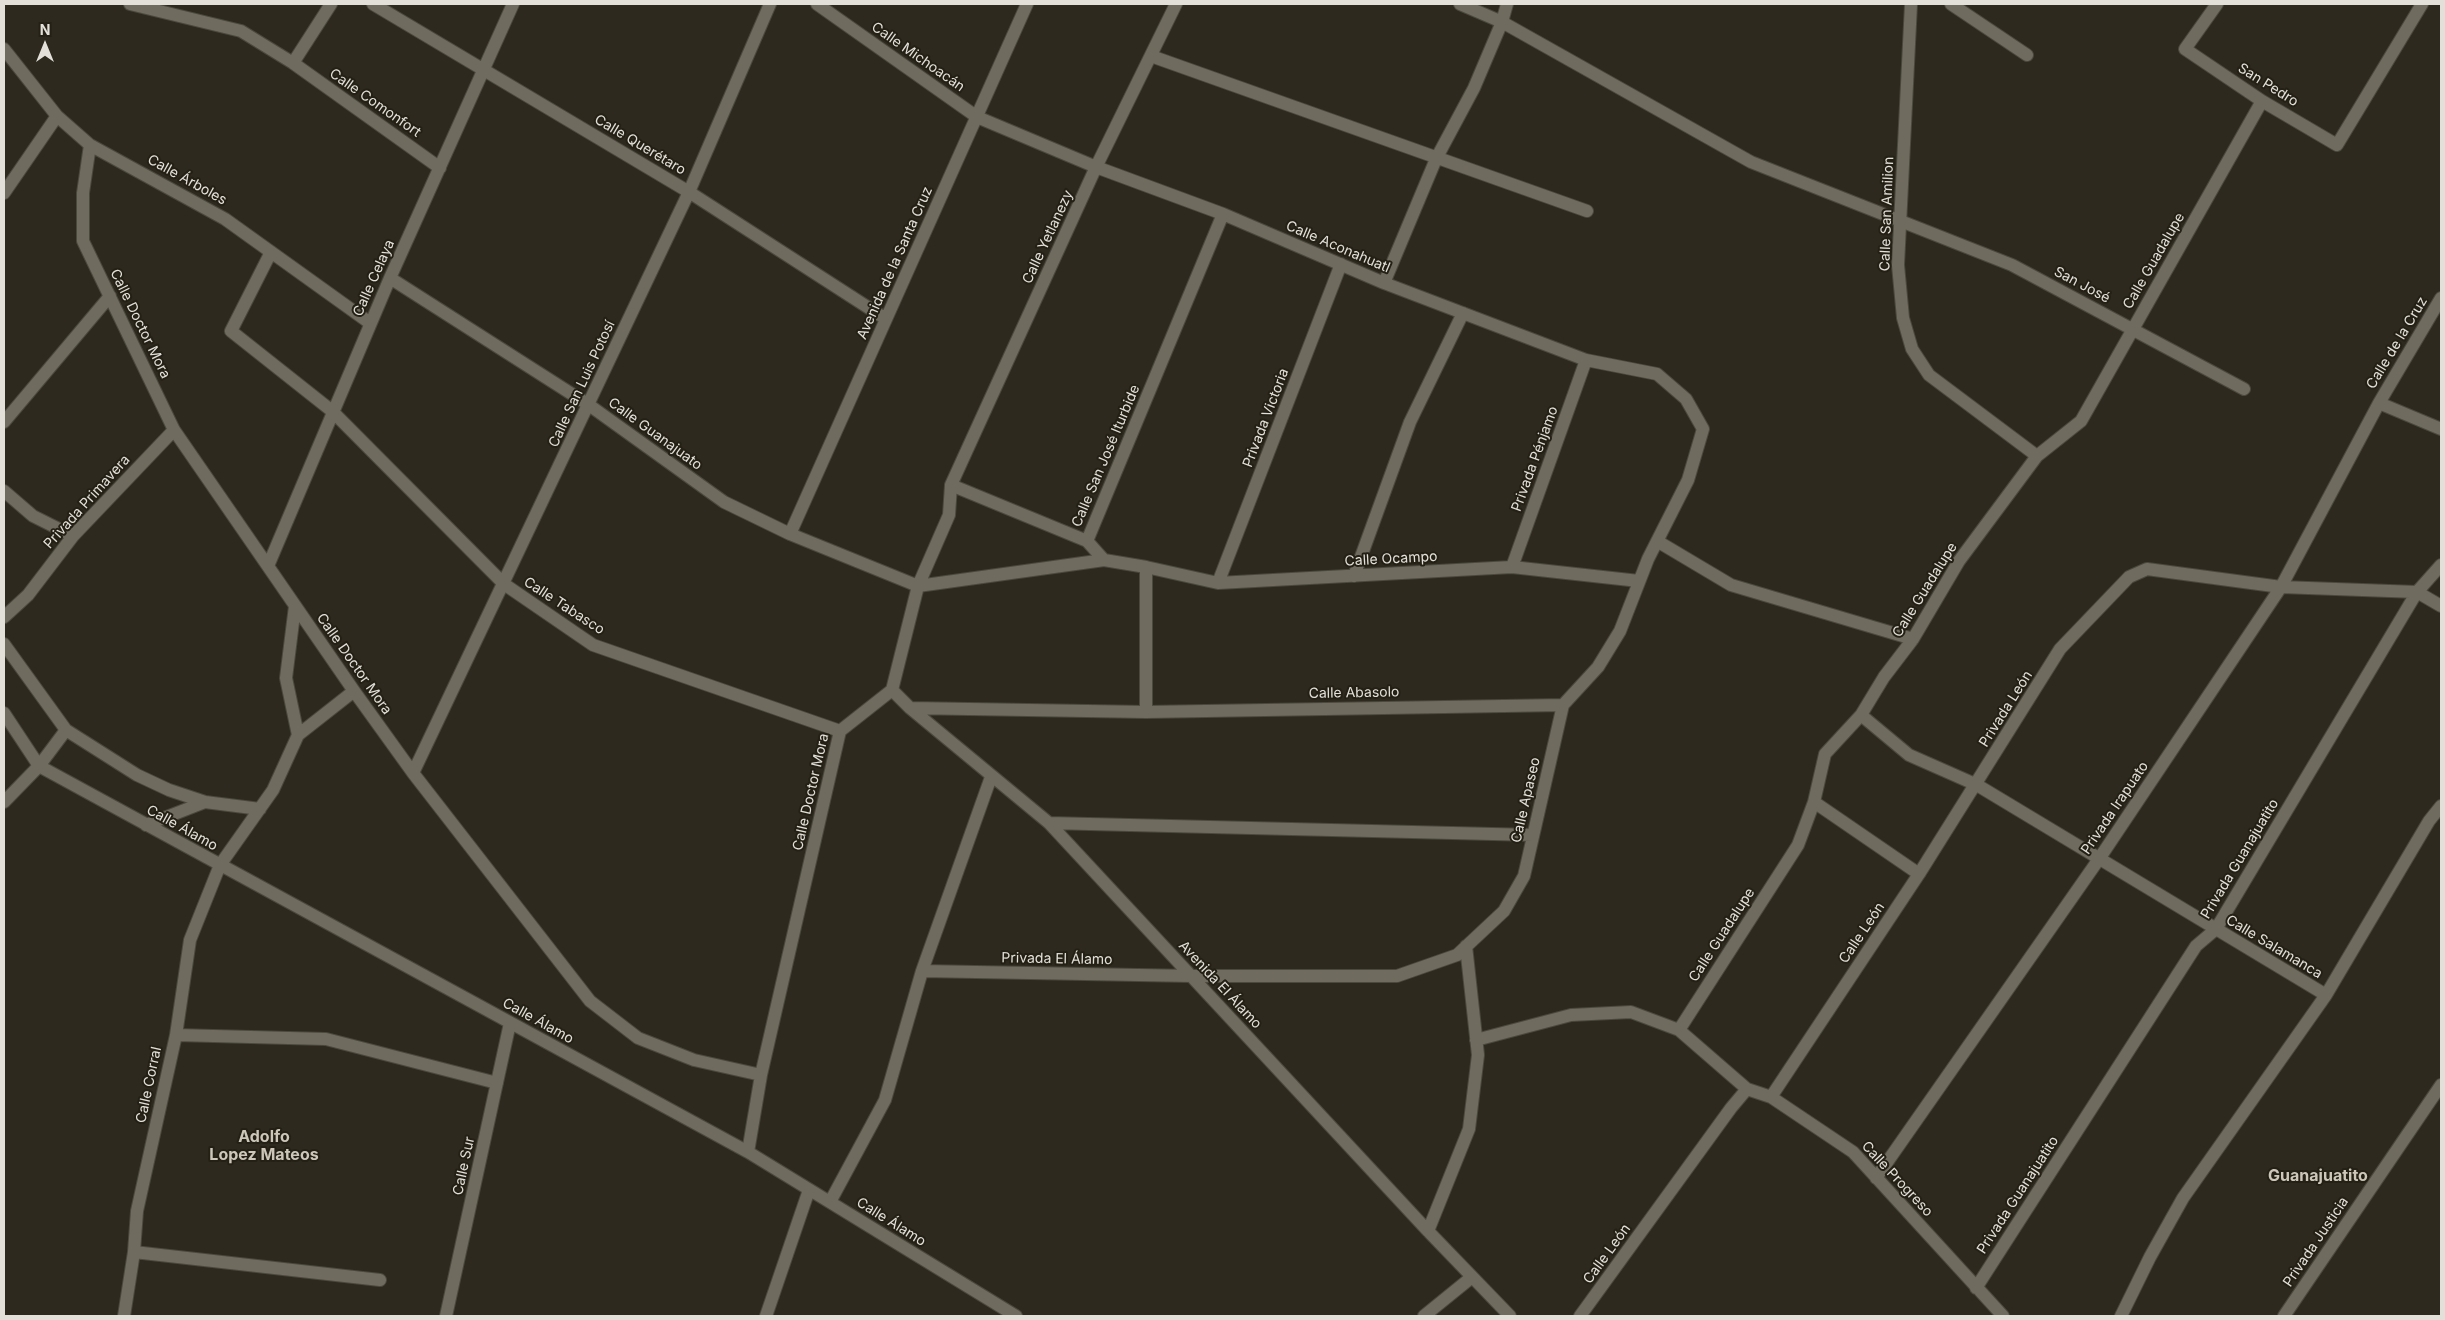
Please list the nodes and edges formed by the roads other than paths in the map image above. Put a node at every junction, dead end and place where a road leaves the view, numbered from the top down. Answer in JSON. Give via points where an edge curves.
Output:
{"nodes":[{"id":1,"x":130,"y":4,"type":"edge"},
{"id":2,"x":331,"y":4,"type":"edge"},
{"id":3,"x":373,"y":4,"type":"edge"},
{"id":4,"x":513,"y":4,"type":"edge"},
{"id":5,"x":770,"y":4,"type":"edge"},
{"id":6,"x":817,"y":4,"type":"edge"},
{"id":7,"x":1027,"y":4,"type":"edge"},
{"id":8,"x":1176,"y":4,"type":"edge"},
{"id":9,"x":1460,"y":4,"type":"edge"},
{"id":10,"x":1507,"y":4,"type":"edge"},
{"id":11,"x":1911,"y":4,"type":"edge"},
{"id":12,"x":1951,"y":4,"type":"edge"},
{"id":13,"x":2217,"y":4,"type":"edge"},
{"id":14,"x":2422,"y":4,"type":"edge"},
{"id":15,"x":1502,"y":22,"type":"junction"},
{"id":16,"x":4,"y":49,"type":"edge"},
{"id":17,"x":2027,"y":55,"type":"dead end"},
{"id":18,"x":1151,"y":56,"type":"junction"},
{"id":19,"x":293,"y":63,"type":"junction"},
{"id":20,"x":484,"y":69,"type":"junction"},
{"id":21,"x":2262,"y":101,"type":"junction"},
{"id":22,"x":57,"y":116,"type":"junction"},
{"id":23,"x":977,"y":118,"type":"junction"},
{"id":24,"x":90,"y":145,"type":"junction"},
{"id":25,"x":1436,"y":159,"type":"junction"},
{"id":26,"x":1096,"y":167,"type":"junction"},
{"id":27,"x":440,"y":168,"type":"junction"},
{"id":28,"x":689,"y":192,"type":"junction"},
{"id":29,"x":4,"y":193,"type":"edge"},
{"id":30,"x":1586,"y":211,"type":"dead end"},
{"id":31,"x":1223,"y":214,"type":"junction"},
{"id":32,"x":1901,"y":220,"type":"junction"},
{"id":33,"x":271,"y":252,"type":"junction"},
{"id":34,"x":1341,"y":264,"type":"junction"},
{"id":35,"x":390,"y":278,"type":"junction"},
{"id":36,"x":1384,"y":283,"type":"junction"},
{"id":37,"x":110,"y":296,"type":"junction"},
{"id":38,"x":2441,"y":298,"type":"edge"},
{"id":39,"x":1463,"y":313,"type":"junction"},
{"id":40,"x":886,"y":319,"type":"junction"},
{"id":41,"x":370,"y":323,"type":"junction"},
{"id":42,"x":2133,"y":329,"type":"junction"},
{"id":43,"x":1586,"y":360,"type":"junction"},
{"id":44,"x":2244,"y":389,"type":"dead end"},
{"id":45,"x":2379,"y":403,"type":"junction"},
{"id":46,"x":589,"y":405,"type":"junction"},
{"id":47,"x":332,"y":411,"type":"junction"},
{"id":48,"x":4,"y":422,"type":"edge"},
{"id":49,"x":2441,"y":429,"type":"edge"},
{"id":50,"x":174,"y":430,"type":"junction"},
{"id":51,"x":2037,"y":456,"type":"junction"},
{"id":52,"x":951,"y":485,"type":"junction"},
{"id":53,"x":4,"y":491,"type":"edge"},
{"id":54,"x":790,"y":534,"type":"junction"},
{"id":55,"x":73,"y":536,"type":"junction"},
{"id":56,"x":1087,"y":541,"type":"junction"},
{"id":57,"x":1657,"y":541,"type":"junction"},
{"id":58,"x":1104,"y":560,"type":"junction"},
{"id":59,"x":2441,"y":565,"type":"edge"},
{"id":60,"x":268,"y":566,"type":"junction"},
{"id":61,"x":1146,"y":567,"type":"junction"},
{"id":62,"x":1512,"y":567,"type":"junction"},
{"id":63,"x":1354,"y":576,"type":"junction"},
{"id":64,"x":1639,"y":581,"type":"junction"},
{"id":65,"x":1218,"y":583,"type":"junction"},
{"id":66,"x":504,"y":584,"type":"junction"},
{"id":67,"x":918,"y":586,"type":"junction"},
{"id":68,"x":2281,"y":587,"type":"junction"},
{"id":69,"x":2417,"y":592,"type":"junction"},
{"id":70,"x":295,"y":606,"type":"junction"},
{"id":71,"x":2441,"y":606,"type":"edge"},
{"id":72,"x":4,"y":617,"type":"edge"},
{"id":73,"x":1913,"y":639,"type":"junction"},
{"id":74,"x":4,"y":644,"type":"edge"},
{"id":75,"x":892,"y":690,"type":"junction"},
{"id":76,"x":354,"y":691,"type":"junction"},
{"id":77,"x":1563,"y":705,"type":"junction"},
{"id":78,"x":910,"y":708,"type":"junction"},
{"id":79,"x":1146,"y":712,"type":"junction"},
{"id":80,"x":4,"y":713,"type":"edge"},
{"id":81,"x":1861,"y":715,"type":"junction"},
{"id":82,"x":66,"y":730,"type":"junction"},
{"id":83,"x":840,"y":731,"type":"junction"},
{"id":84,"x":298,"y":735,"type":"junction"},
{"id":85,"x":39,"y":766,"type":"junction"},
{"id":86,"x":413,"y":772,"type":"junction"},
{"id":87,"x":991,"y":777,"type":"junction"},
{"id":88,"x":1977,"y":785,"type":"junction"},
{"id":89,"x":4,"y":802,"type":"edge"},
{"id":90,"x":205,"y":802,"type":"junction"},
{"id":91,"x":1814,"y":802,"type":"junction"},
{"id":92,"x":2441,"y":806,"type":"edge"},
{"id":93,"x":260,"y":809,"type":"junction"},
{"id":94,"x":1049,"y":822,"type":"junction"},
{"id":95,"x":146,"y":825,"type":"junction"},
{"id":96,"x":1533,"y":835,"type":"junction"},
{"id":97,"x":2100,"y":859,"type":"junction"},
{"id":98,"x":220,"y":866,"type":"junction"},
{"id":99,"x":1919,"y":874,"type":"junction"},
{"id":100,"x":2216,"y":929,"type":"junction"},
{"id":101,"x":1466,"y":946,"type":"junction"},
{"id":102,"x":922,"y":971,"type":"junction"},
{"id":103,"x":1192,"y":976,"type":"junction"},
{"id":104,"x":2326,"y":995,"type":"junction"},
{"id":105,"x":510,"y":1023,"type":"junction"},
{"id":106,"x":1679,"y":1030,"type":"junction"},
{"id":107,"x":176,"y":1035,"type":"junction"},
{"id":108,"x":1476,"y":1040,"type":"junction"},
{"id":109,"x":761,"y":1075,"type":"junction"},
{"id":110,"x":497,"y":1083,"type":"junction"},
{"id":111,"x":2441,"y":1085,"type":"edge"},
{"id":112,"x":1747,"y":1089,"type":"junction"},
{"id":113,"x":1771,"y":1097,"type":"junction"},
{"id":114,"x":748,"y":1152,"type":"junction"},
{"id":115,"x":1876,"y":1178,"type":"junction"},
{"id":116,"x":809,"y":1190,"type":"junction"},
{"id":117,"x":830,"y":1202,"type":"junction"},
{"id":118,"x":1428,"y":1231,"type":"junction"},
{"id":119,"x":134,"y":1252,"type":"junction"},
{"id":120,"x":1472,"y":1277,"type":"junction"},
{"id":121,"x":380,"y":1280,"type":"dead end"},
{"id":122,"x":1976,"y":1288,"type":"junction"},
{"id":123,"x":124,"y":1316,"type":"edge"},
{"id":124,"x":446,"y":1316,"type":"edge"},
{"id":125,"x":766,"y":1316,"type":"edge"},
{"id":126,"x":1016,"y":1316,"type":"edge"},
{"id":127,"x":1424,"y":1316,"type":"edge"},
{"id":128,"x":1510,"y":1316,"type":"edge"},
{"id":129,"x":1580,"y":1316,"type":"edge"},
{"id":130,"x":2003,"y":1316,"type":"edge"},
{"id":131,"x":2121,"y":1316,"type":"edge"},
{"id":132,"x":2284,"y":1316,"type":"edge"}],
"edges":[{"from":1,"to":19,"type":"street","name":"Calle Comonfort","via":[[241,31]]},
{"from":2,"to":19,"type":"street"},
{"from":3,"to":20,"type":"street","name":"Calle Querétaro"},
{"from":4,"to":20,"type":"street","name":"Calle Celaya"},
{"from":5,"to":28,"type":"street","name":"Calle San Luis Potosí"},
{"from":6,"to":23,"type":"street","name":"Calle Michoacán"},
{"from":7,"to":23,"type":"street","name":"Avenida de la Santa Cruz"},
{"from":8,"to":18,"type":"street","name":"Calle Yetlanezy"},
{"from":9,"to":15,"type":"street","name":"San José"},
{"from":10,"to":15,"type":"street"},
{"from":11,"to":32,"type":"street","name":"Calle San Amilion"},
{"from":12,"to":17,"type":"street"},
{"from":13,"to":21,"type":"street","name":"San Pedro","via":[[2185,49]]},
{"from":14,"to":21,"type":"street","name":"San Pedro","via":[[2337,145]]},
{"from":15,"to":25,"type":"street","via":[[1474,88]]},
{"from":15,"to":32,"type":"street","name":"San José","via":[[1751,162]]},
{"from":16,"to":22,"type":"street","name":"Calle Árboles"},
{"from":18,"to":25,"type":"street"},
{"from":18,"to":26,"type":"street","name":"Calle Yetlanezy"},
{"from":19,"to":27,"type":"street","name":"Calle Comonfort"},
{"from":20,"to":27,"type":"street","name":"Calle Celaya"},
{"from":20,"to":28,"type":"street","name":"Calle Querétaro"},
{"from":21,"to":42,"type":"street","name":"Calle Guadalupe"},
{"from":22,"to":24,"type":"street","name":"Calle Árboles"},
{"from":22,"to":29,"type":"street"},
{"from":23,"to":26,"type":"street","name":"Calle Aconahuatl"},
{"from":23,"to":40,"type":"street","name":"Avenida de la Santa Cruz"},
{"from":24,"to":33,"type":"street","name":"Calle Árboles","via":[[226,219]]},
{"from":24,"to":37,"type":"street","name":"Calle Doctor Mora","via":[[83,193],[83,240]]},
{"from":25,"to":30,"type":"street"},
{"from":25,"to":36,"type":"street"},
{"from":26,"to":31,"type":"street","name":"Calle Aconahuatl"},
{"from":26,"to":52,"type":"street","name":"Calle Yetlanezy"},
{"from":27,"to":35,"type":"street","name":"Calle Celaya"},
{"from":28,"to":40,"type":"street","name":"Calle Querétaro"},
{"from":28,"to":46,"type":"street","name":"Calle San Luis Potosí"},
{"from":31,"to":34,"type":"street","name":"Calle Aconahuatl"},
{"from":31,"to":56,"type":"street","name":"Calle San José Iturbide"},
{"from":32,"to":42,"type":"street","name":"San José","via":[[2012,265]]},
{"from":32,"to":51,"type":"street","name":"Calle San Amilion","via":[[1898,265],[1903,318],[1912,349],[1929,375]]},
{"from":33,"to":41,"type":"street","name":"Calle Árboles"},
{"from":33,"to":47,"type":"street","name":"Calle Tabasco","via":[[231,331]]},
{"from":34,"to":36,"type":"street","name":"Calle Aconahuatl"},
{"from":34,"to":65,"type":"street","name":"Privada Victoria"},
{"from":35,"to":41,"type":"street","name":"Calle Celaya"},
{"from":35,"to":46,"type":"street","name":"Calle Guanajuato"},
{"from":36,"to":39,"type":"street","name":"Calle Aconahuatl"},
{"from":37,"to":48,"type":"street"},
{"from":37,"to":50,"type":"street","name":"Calle Doctor Mora"},
{"from":38,"to":45,"type":"street","name":"Calle de la Cruz"},
{"from":39,"to":43,"type":"street","name":"Calle Aconahuatl"},
{"from":39,"to":63,"type":"street","via":[[1410,422]]},
{"from":40,"to":54,"type":"street","name":"Avenida de la Santa Cruz"},
{"from":41,"to":47,"type":"street","name":"Calle Celaya"},
{"from":42,"to":44,"type":"street","name":"San José"},
{"from":42,"to":51,"type":"street","name":"Calle Guadalupe","via":[[2081,421]]},
{"from":43,"to":57,"type":"street","name":"Calle Aconahuatl","via":[[1657,374],[1686,399],[1702,429],[1688,480]]},
{"from":43,"to":62,"type":"street","name":"Privada Pénjamo"},
{"from":45,"to":49,"type":"street"},
{"from":45,"to":68,"type":"street","name":"Calle de la Cruz"},
{"from":46,"to":54,"type":"street","name":"Calle Guanajuato","via":[[724,502]]},
{"from":46,"to":66,"type":"street","name":"Calle San Luis Potosí"},
{"from":47,"to":60,"type":"street","name":"Calle Celaya"},
{"from":47,"to":66,"type":"street","name":"Calle Tabasco"},
{"from":50,"to":55,"type":"street","name":"Privada Primavera"},
{"from":50,"to":60,"type":"street","name":"Calle Doctor Mora"},
{"from":51,"to":73,"type":"street","name":"Calle Guadalupe","via":[[1959,561]]},
{"from":52,"to":56,"type":"street"},
{"from":52,"to":67,"type":"street","via":[[949,515]]},
{"from":53,"to":55,"type":"street","via":[[33,516]]},
{"from":54,"to":67,"type":"street","name":"Calle Guanajuato"},
{"from":55,"to":72,"type":"street","name":"Privada Primavera","via":[[28,595]]},
{"from":56,"to":58,"type":"street","name":"Calle San José Iturbide"},
{"from":57,"to":64,"type":"street"},
{"from":57,"to":73,"type":"street","via":[[1731,585]]},
{"from":58,"to":61,"type":"street"},
{"from":58,"to":67,"type":"street"},
{"from":59,"to":69,"type":"street","name":"Privada Guanajuatito"},
{"from":60,"to":70,"type":"street","name":"Calle Doctor Mora"},
{"from":61,"to":65,"type":"street","name":"Calle Ocampo"},
{"from":61,"to":79,"type":"street"},
{"from":62,"to":63,"type":"street","name":"Calle Ocampo"},
{"from":62,"to":64,"type":"street","name":"Calle Ocampo"},
{"from":63,"to":65,"type":"street","name":"Calle Ocampo"},
{"from":64,"to":77,"type":"street","via":[[1620,631],[1598,668]]},
{"from":66,"to":83,"type":"street","name":"Calle Tabasco","via":[[593,645]]},
{"from":66,"to":86,"type":"street","name":"Calle San Luis Potosí"},
{"from":67,"to":75,"type":"street"},
{"from":68,"to":69,"type":"street"},
{"from":68,"to":88,"type":"street","name":"Privada León","via":[[2148,569],[2129,578],[2060,649]]},
{"from":68,"to":97,"type":"street","name":"Privada Irapuato"},
{"from":69,"to":71,"type":"street"},
{"from":69,"to":100,"type":"street","name":"Privada Guanajuatito"},
{"from":70,"to":76,"type":"street","name":"Calle Doctor Mora"},
{"from":70,"to":84,"type":"street","via":[[286,678]]},
{"from":73,"to":81,"type":"street","name":"Calle Guadalupe"},
{"from":74,"to":82,"type":"street"},
{"from":75,"to":78,"type":"street","name":"Avenida El Álamo"},
{"from":75,"to":83,"type":"street","name":"Calle Doctor Mora"},
{"from":76,"to":84,"type":"street"},
{"from":76,"to":86,"type":"street","name":"Calle Doctor Mora"},
{"from":77,"to":79,"type":"street","name":"Calle Abasolo"},
{"from":77,"to":96,"type":"street","name":"Calle Apaseo"},
{"from":78,"to":79,"type":"street","name":"Calle Abasolo"},
{"from":78,"to":87,"type":"street","name":"Avenida El Álamo"},
{"from":80,"to":85,"type":"street"},
{"from":81,"to":88,"type":"street","name":"Calle Salamanca","via":[[1909,754]]},
{"from":81,"to":91,"type":"street","name":"Calle Guadalupe","via":[[1825,754]]},
{"from":82,"to":85,"type":"street"},
{"from":82,"to":90,"type":"street","via":[[137,776]]},
{"from":83,"to":109,"type":"street","name":"Calle Doctor Mora"},
{"from":84,"to":93,"type":"street","name":"Calle Corral","via":[[273,790]]},
{"from":85,"to":89,"type":"street"},
{"from":85,"to":95,"type":"street","name":"Calle Álamo"},
{"from":86,"to":109,"type":"street","name":"Calle Doctor Mora","via":[[590,1001],[638,1038],[694,1060]]},
{"from":87,"to":94,"type":"street","name":"Avenida El Álamo"},
{"from":87,"to":102,"type":"street"},
{"from":88,"to":97,"type":"street","name":"Calle Salamanca"},
{"from":88,"to":99,"type":"street","name":"Calle León"},
{"from":90,"to":93,"type":"street"},
{"from":90,"to":95,"type":"street"},
{"from":91,"to":99,"type":"street"},
{"from":91,"to":106,"type":"street","name":"Calle Guadalupe","via":[[1798,844]]},
{"from":92,"to":104,"type":"street","name":"Calle Salamanca"},
{"from":93,"to":98,"type":"street","name":"Calle Corral"},
{"from":94,"to":96,"type":"street"},
{"from":94,"to":103,"type":"street","name":"Avenida El Álamo"},
{"from":95,"to":98,"type":"street","name":"Calle Álamo"},
{"from":96,"to":101,"type":"street","name":"Calle Apaseo","via":[[1524,876],[1504,911]]},
{"from":97,"to":100,"type":"street","name":"Calle Salamanca"},
{"from":97,"to":115,"type":"street","name":"Privada Irapuato"},
{"from":98,"to":105,"type":"street","name":"Calle Álamo"},
{"from":98,"to":107,"type":"street","name":"Calle Corral","via":[[190,940]]},
{"from":99,"to":113,"type":"street","name":"Calle León"},
{"from":100,"to":104,"type":"street","name":"Calle Salamanca"},
{"from":100,"to":122,"type":"street","name":"Privada Guanajuatito","via":[[2196,946]]},
{"from":101,"to":103,"type":"street","name":"Calle Apaseo","via":[[1457,955],[1397,976]]},
{"from":101,"to":108,"type":"street"},
{"from":102,"to":103,"type":"street","name":"Privada El Álamo"},
{"from":102,"to":117,"type":"street","via":[[885,1100]]},
{"from":103,"to":118,"type":"street","name":"Avenida El Álamo"},
{"from":104,"to":131,"type":"street","name":"Calle Salamanca","via":[[2183,1198]]},
{"from":105,"to":110,"type":"street","name":"Calle Sur"},
{"from":105,"to":114,"type":"street","name":"Calle Álamo"},
{"from":106,"to":108,"type":"street","via":[[1631,1012],[1571,1015]]},
{"from":106,"to":112,"type":"street"},
{"from":107,"to":110,"type":"street","via":[[326,1038]]},
{"from":107,"to":119,"type":"street","name":"Calle Corral","via":[[137,1211]]},
{"from":108,"to":118,"type":"street","via":[[1478,1055],[1469,1128]]},
{"from":109,"to":114,"type":"street","name":"Calle Doctor Mora"},
{"from":110,"to":124,"type":"street","name":"Calle Sur"},
{"from":111,"to":132,"type":"street","name":"Privada Justicia"},
{"from":112,"to":113,"type":"street","name":"Calle Progreso"},
{"from":112,"to":129,"type":"street","name":"Calle León"},
{"from":113,"to":115,"type":"street","name":"Calle Progreso","via":[[1853,1152]]},
{"from":114,"to":116,"type":"street","name":"Calle Álamo"},
{"from":115,"to":122,"type":"street","name":"Calle Progreso"},
{"from":116,"to":117,"type":"street","name":"Calle Álamo"},
{"from":116,"to":125,"type":"street"},
{"from":117,"to":126,"type":"street","name":"Calle Álamo"},
{"from":118,"to":120,"type":"street","name":"Avenida El Álamo"},
{"from":119,"to":121,"type":"street"},
{"from":119,"to":123,"type":"street","name":"Calle Corral"},
{"from":120,"to":127,"type":"street"},
{"from":120,"to":128,"type":"street","name":"Avenida El Álamo"},
{"from":122,"to":130,"type":"street","name":"Calle Progreso"}]}
